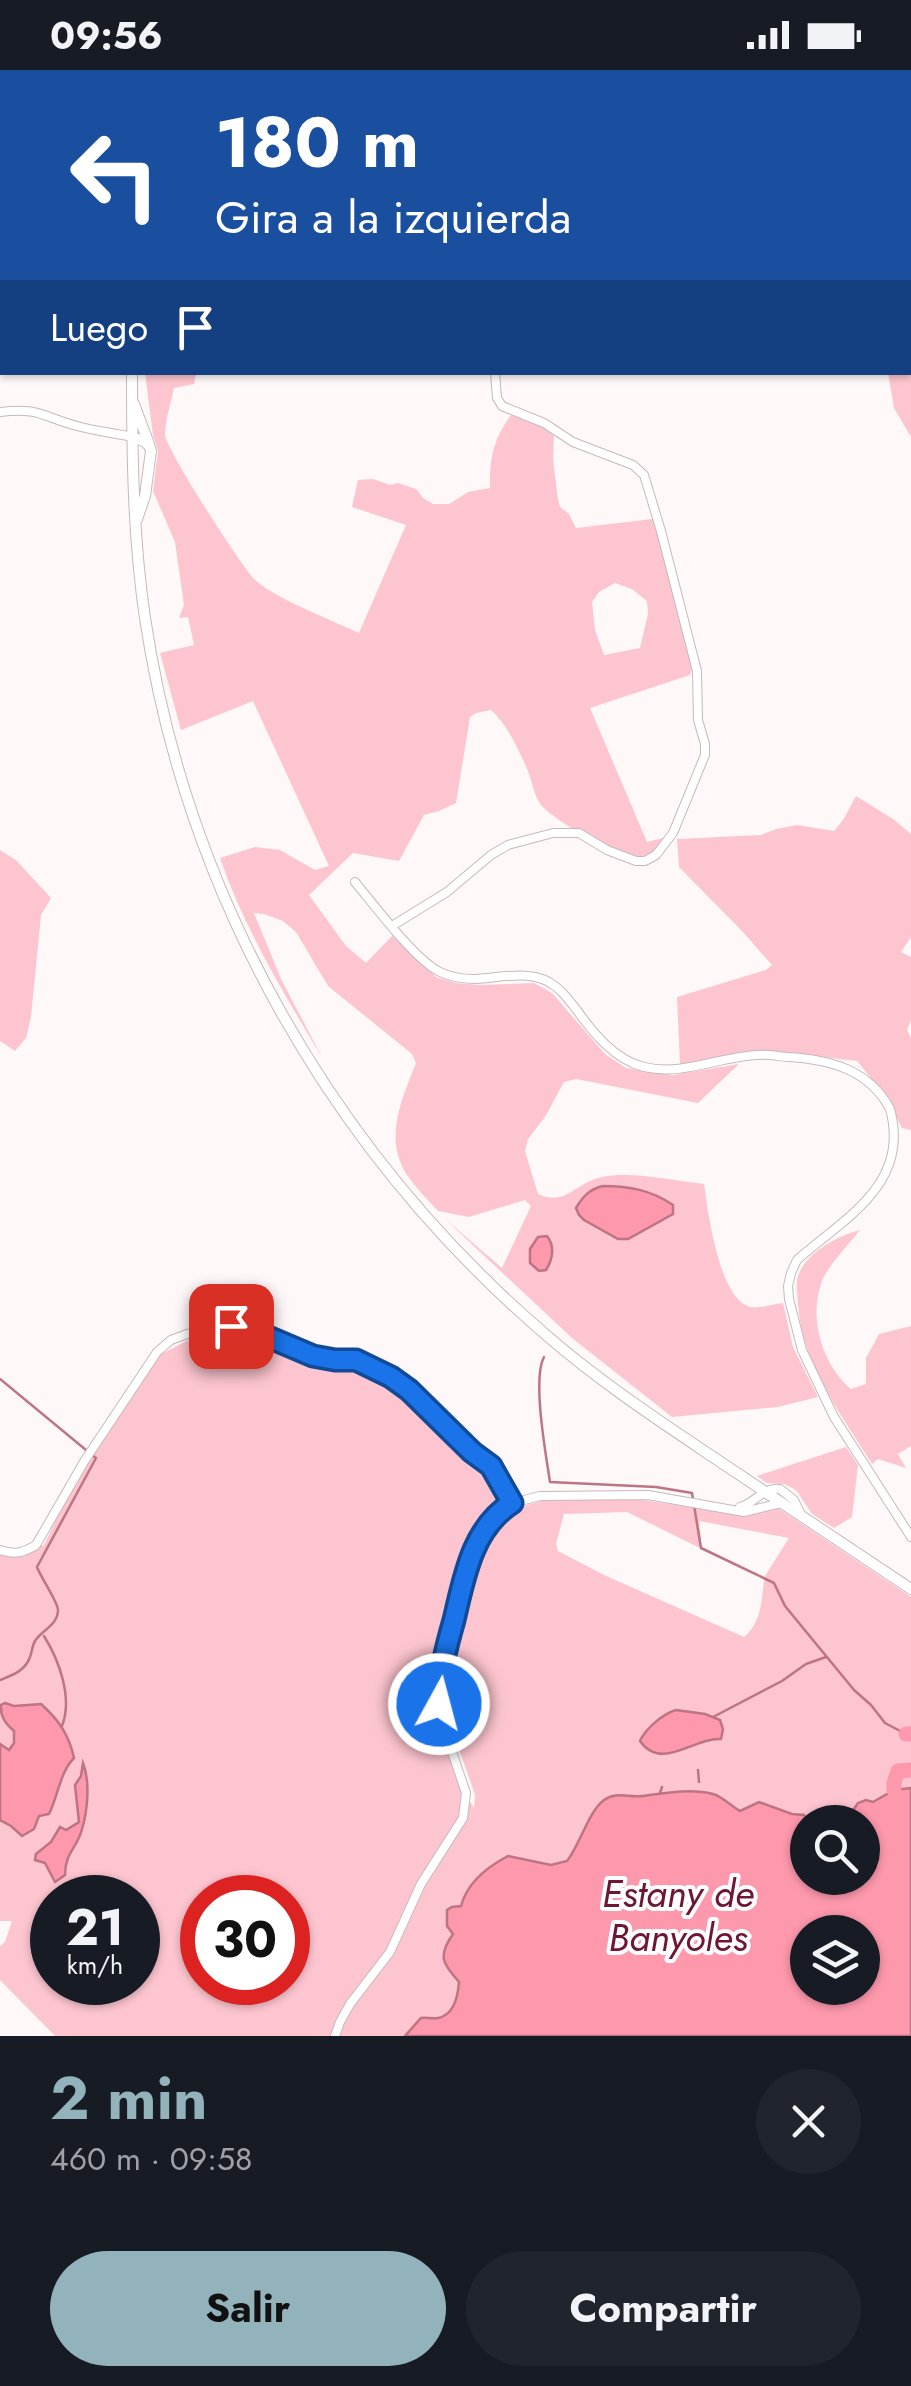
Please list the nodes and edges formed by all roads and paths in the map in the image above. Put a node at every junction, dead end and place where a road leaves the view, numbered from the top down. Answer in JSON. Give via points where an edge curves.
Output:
{"nodes":[{"id":1,"x":132,"y":375,"type":"edge"},
{"id":2,"x":495,"y":375,"type":"edge"},
{"id":3,"x":132,"y":399,"type":"junction"},
{"id":4,"x":0,"y":412,"type":"edge"},
{"id":5,"x":132,"y":437,"type":"junction"},
{"id":6,"x":150,"y":446,"type":"junction"},
{"id":7,"x":135,"y":524,"type":"junction"},
{"id":8,"x":355,"y":882,"type":"dead end"},
{"id":9,"x":392,"y":926,"type":"junction"},
{"id":10,"x":748,"y":1481,"type":"junction"},
{"id":11,"x":764,"y":1491,"type":"junction"},
{"id":12,"x":750,"y":1502,"type":"junction"},
{"id":13,"x":512,"y":1503,"type":"junction"},
{"id":14,"x":782,"y":1503,"type":"junction"},
{"id":15,"x":761,"y":1506,"type":"junction"},
{"id":16,"x":731,"y":1510,"type":"junction"},
{"id":17,"x":801,"y":1516,"type":"junction"},
{"id":18,"x":911,"y":1537,"type":"edge"},
{"id":19,"x":0,"y":1550,"type":"edge"},
{"id":20,"x":911,"y":1589,"type":"edge"},
{"id":21,"x":335,"y":2036,"type":"edge"}],
"edges":[{"from":1,"to":3,"type":"main road"},
{"from":2,"to":9,"type":"street","via":[[502,406],[644,475],[697,671],[705,754],[673,832],[656,855],[636,861],[579,833],[553,832],[508,845]]},
{"from":3,"to":5,"type":"main road"},
{"from":3,"to":6,"type":"main road"},
{"from":4,"to":5,"type":"street","via":[[43,413]]},
{"from":5,"to":6,"type":"main road"},
{"from":5,"to":7,"type":"main road"},
{"from":6,"to":7,"type":"main road"},
{"from":7,"to":10,"type":"main road","via":[[158,692],[192,810],[248,950],[318,1076],[404,1193],[482,1278],[582,1364]]},
{"from":8,"to":9,"type":"street"},
{"from":9,"to":18,"type":"street","via":[[450,976],[521,975],[553,984],[629,1062],[669,1070],[756,1054],[804,1058],[847,1068],[875,1088],[899,1134],[896,1169],[870,1205],[797,1260],[789,1298],[802,1350],[834,1417]]},
{"from":10,"to":11,"type":"main road"},
{"from":10,"to":12,"type":"street"},
{"from":11,"to":12,"type":"street"},
{"from":11,"to":14,"type":"main road"},
{"from":11,"to":15,"type":"street"},
{"from":11,"to":17,"type":"street","via":[[787,1492]]},
{"from":12,"to":16,"type":"street"},
{"from":13,"to":16,"type":"street","via":[[631,1494]]},
{"from":13,"to":19,"type":"street","via":[[491,1466],[391,1377],[356,1360],[313,1356],[231,1326],[187,1334],[157,1352],[36,1545],[12,1554]]},
{"from":13,"to":21,"type":"street","via":[[473,1552],[440,1674],[441,1719],[466,1793],[464,1818]]},
{"from":14,"to":15,"type":"street"},
{"from":14,"to":17,"type":"main road"},
{"from":15,"to":16,"type":"street"},
{"from":17,"to":20,"type":"main road"}]}
